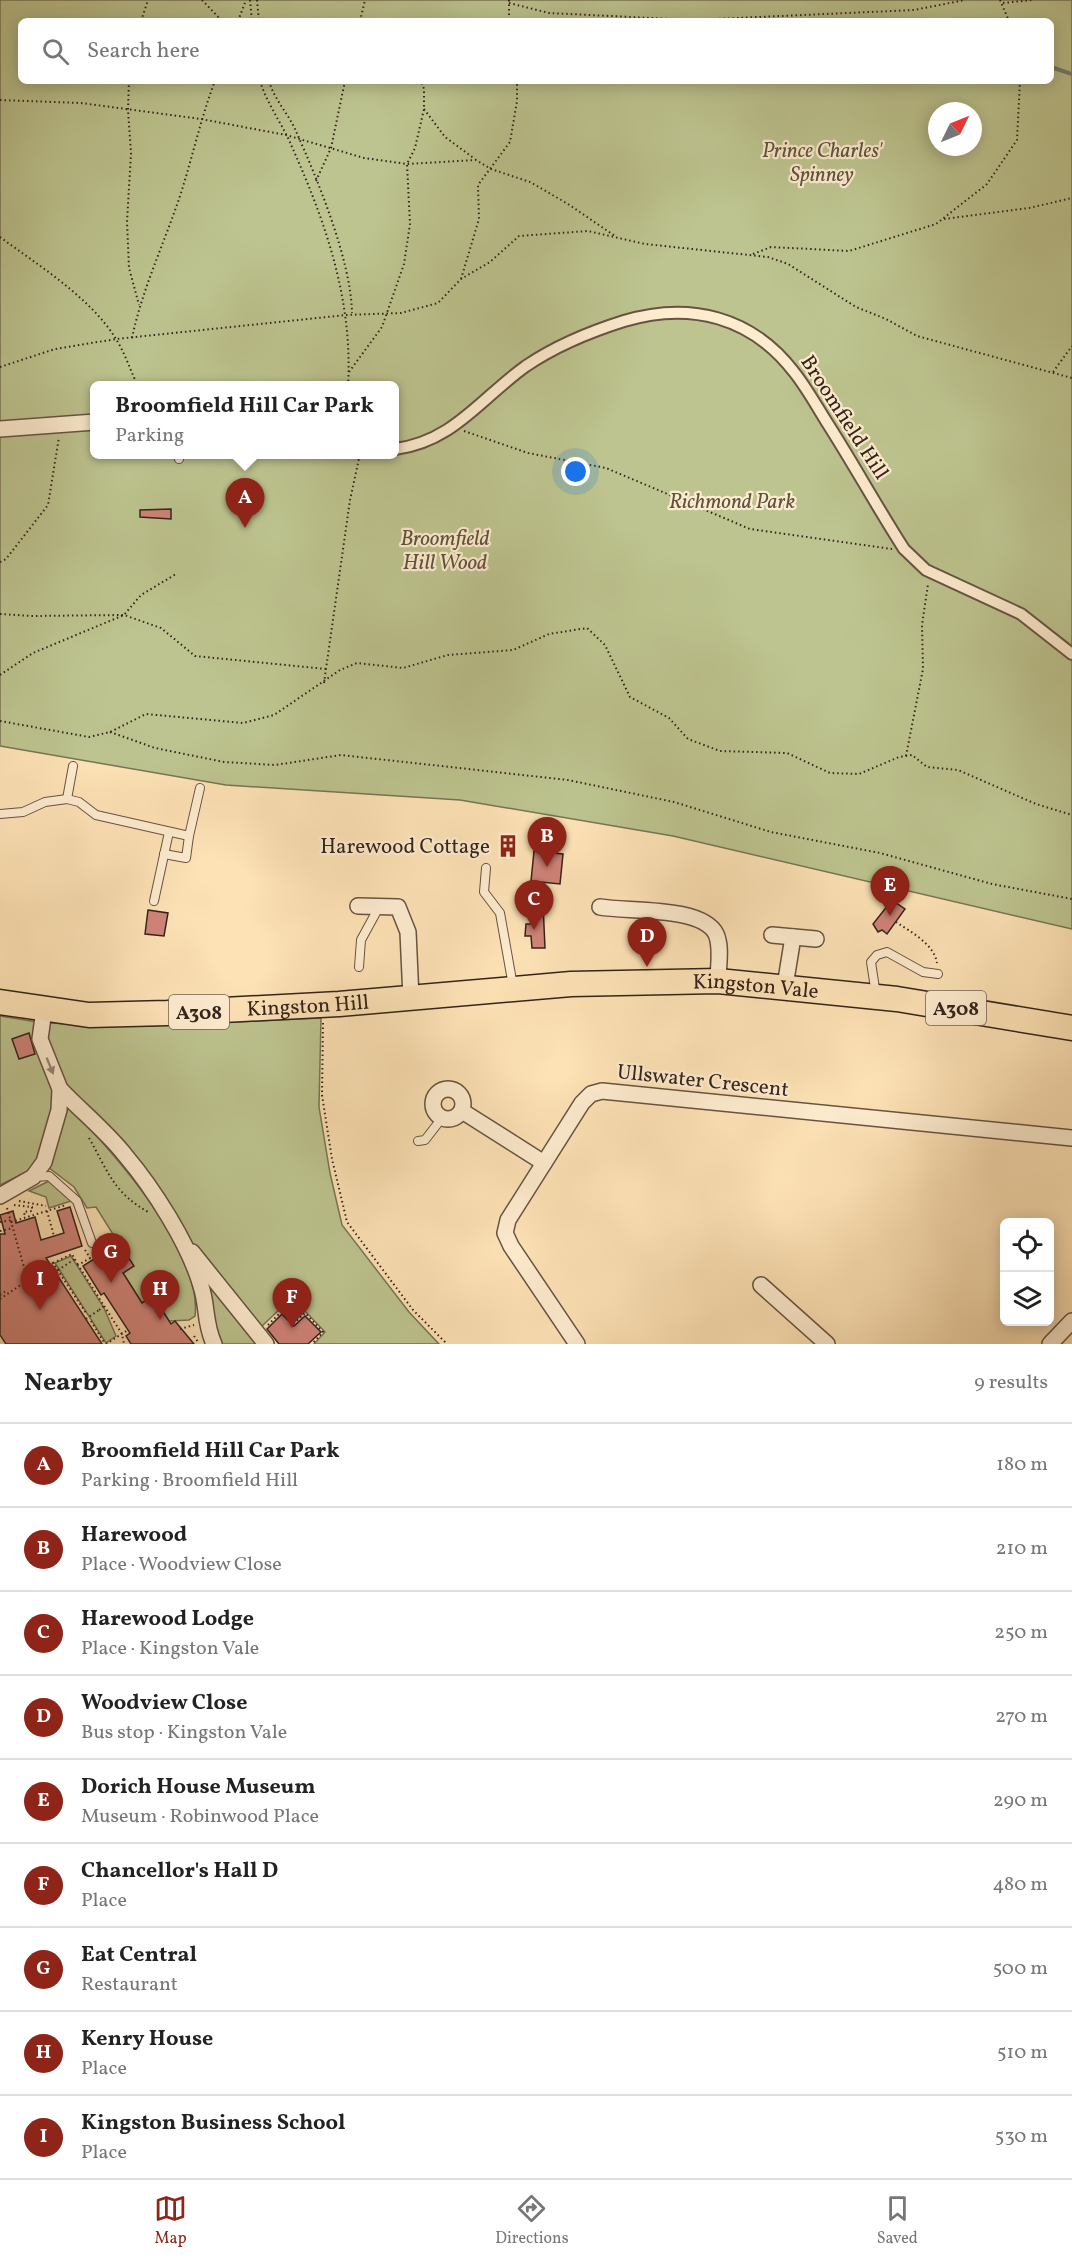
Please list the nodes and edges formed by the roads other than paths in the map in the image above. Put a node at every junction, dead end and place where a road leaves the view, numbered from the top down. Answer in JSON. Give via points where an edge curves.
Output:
{"nodes":[{"id":1,"x":90,"y":422,"type":"edge"},
{"id":2,"x":0,"y":429,"type":"edge"},
{"id":3,"x":399,"y":448,"type":"edge"},
{"id":4,"x":1072,"y":654,"type":"edge"},
{"id":5,"x":73,"y":766,"type":"dead end"},
{"id":6,"x":200,"y":788,"type":"dead end"},
{"id":7,"x":67,"y":799,"type":"junction"},
{"id":8,"x":0,"y":814,"type":"edge"},
{"id":9,"x":169,"y":832,"type":"junction"},
{"id":10,"x":189,"y":836,"type":"junction"},
{"id":11,"x":164,"y":854,"type":"junction"},
{"id":12,"x":486,"y":868,"type":"dead end"},
{"id":13,"x":154,"y":901,"type":"dead end"},
{"id":14,"x":358,"y":906,"type":"dead end"},
{"id":15,"x":379,"y":907,"type":"junction"},
{"id":16,"x":600,"y":907,"type":"dead end"},
{"id":17,"x":772,"y":935,"type":"dead end"},
{"id":18,"x":793,"y":937,"type":"junction"},
{"id":19,"x":816,"y":939,"type":"dead end"},
{"id":20,"x":359,"y":967,"type":"dead end"},
{"id":21,"x":938,"y":974,"type":"road end"},
{"id":22,"x":718,"y":981,"type":"junction"},
{"id":23,"x":785,"y":986,"type":"junction"},
{"id":24,"x":514,"y":990,"type":"junction"},
{"id":25,"x":877,"y":996,"type":"junction"},
{"id":26,"x":405,"y":999,"type":"junction"},
{"id":27,"x":0,"y":1002,"type":"edge"},
{"id":28,"x":44,"y":1010,"type":"junction"},
{"id":29,"x":1072,"y":1028,"type":"edge"},
{"id":30,"x":60,"y":1089,"type":"junction"},
{"id":31,"x":462,"y":1111,"type":"junction"},
{"id":32,"x":442,"y":1118,"type":"junction"},
{"id":33,"x":1072,"y":1138,"type":"edge"},
{"id":34,"x":418,"y":1142,"type":"dead end"},
{"id":35,"x":544,"y":1163,"type":"junction"},
{"id":36,"x":33,"y":1177,"type":"junction"},
{"id":37,"x":0,"y":1196,"type":"edge"},
{"id":38,"x":92,"y":1243,"type":"dead end"},
{"id":39,"x":183,"y":1244,"type":"junction"},
{"id":40,"x":761,"y":1285,"type":"dead end"},
{"id":41,"x":1072,"y":1321,"type":"edge"},
{"id":42,"x":262,"y":1339,"type":"edge"},
{"id":43,"x":214,"y":1344,"type":"edge"},
{"id":44,"x":577,"y":1344,"type":"edge"},
{"id":45,"x":827,"y":1344,"type":"edge"},
{"id":46,"x":1050,"y":1344,"type":"edge"}],
"edges":[{"from":1,"to":2,"type":"street"},
{"from":3,"to":4,"type":"street","name":"Broomfield Hill","via":[[434,439],[453,428],[552,348],[591,331],[660,313],[711,315],[743,327],[768,344],[794,372],[904,549],[930,572],[1021,614]]},
{"from":5,"to":7,"type":"lane"},
{"from":6,"to":10,"type":"lane"},
{"from":7,"to":8,"type":"lane","via":[[45,802],[23,812]]},
{"from":7,"to":9,"type":"lane","via":[[79,802],[96,815]]},
{"from":9,"to":10,"type":"lane"},
{"from":9,"to":11,"type":"lane"},
{"from":10,"to":11,"type":"lane","via":[[186,858]]},
{"from":11,"to":13,"type":"lane"},
{"from":12,"to":24,"type":"lane","via":[[484,892],[500,913]]},
{"from":14,"to":15,"type":"street"},
{"from":15,"to":20,"type":"lane","via":[[361,940]]},
{"from":15,"to":26,"type":"street","via":[[398,907],[408,932]]},
{"from":16,"to":22,"type":"street","via":[[678,914],[708,924],[719,942]]},
{"from":17,"to":18,"type":"street"},
{"from":18,"to":19,"type":"street"},
{"from":18,"to":23,"type":"street"},
{"from":21,"to":25,"type":"lane","via":[[922,972],[887,952],[877,955],[871,962]]},
{"from":22,"to":23,"type":"main road","name":"Kingston Vale","number":"A308"},
{"from":22,"to":24,"type":"main road","name":"Kingston Vale","number":"A308","via":[[617,982]]},
{"from":23,"to":25,"type":"main road","name":"Kingston Vale","number":"A308"},
{"from":24,"to":26,"type":"main road","name":"Kingston Vale","number":"A308"},
{"from":25,"to":29,"type":"main road","name":"Kingston Vale","number":"A308"},
{"from":26,"to":28,"type":"main road","name":"Kingston Hill","number":"A308","via":[[167,1013],[89,1015]]},
{"from":27,"to":28,"type":"main road","name":"Kingston Hill","number":"A308"},
{"from":28,"to":30,"type":"street","one_way":true,"via":[[40,1039]]},
{"from":30,"to":36,"type":"street","via":[[59,1110],[44,1162]]},
{"from":30,"to":39,"type":"street","via":[[125,1154]]},
{"from":31,"to":32,"type":"street","via":[[454,1118]]},
{"from":31,"to":32,"type":"street","via":[[462,1097],[456,1090],[446,1088],[433,1100],[434,1110]]},
{"from":31,"to":35,"type":"street"},
{"from":32,"to":34,"type":"lane","via":[[425,1140]]},
{"from":33,"to":35,"type":"street","name":"Ullswater Crescent","via":[[602,1091],[591,1094],[582,1103]]},
{"from":35,"to":44,"type":"street","name":"Ullswater Crescent","via":[[508,1220],[506,1233]]},
{"from":36,"to":37,"type":"street"},
{"from":36,"to":38,"type":"lane","via":[[49,1176],[77,1201]]},
{"from":39,"to":42,"type":"street"},
{"from":39,"to":43,"type":"street","via":[[201,1287],[206,1326]]},
{"from":40,"to":45,"type":"street"},
{"from":41,"to":46,"type":"street"}]}
